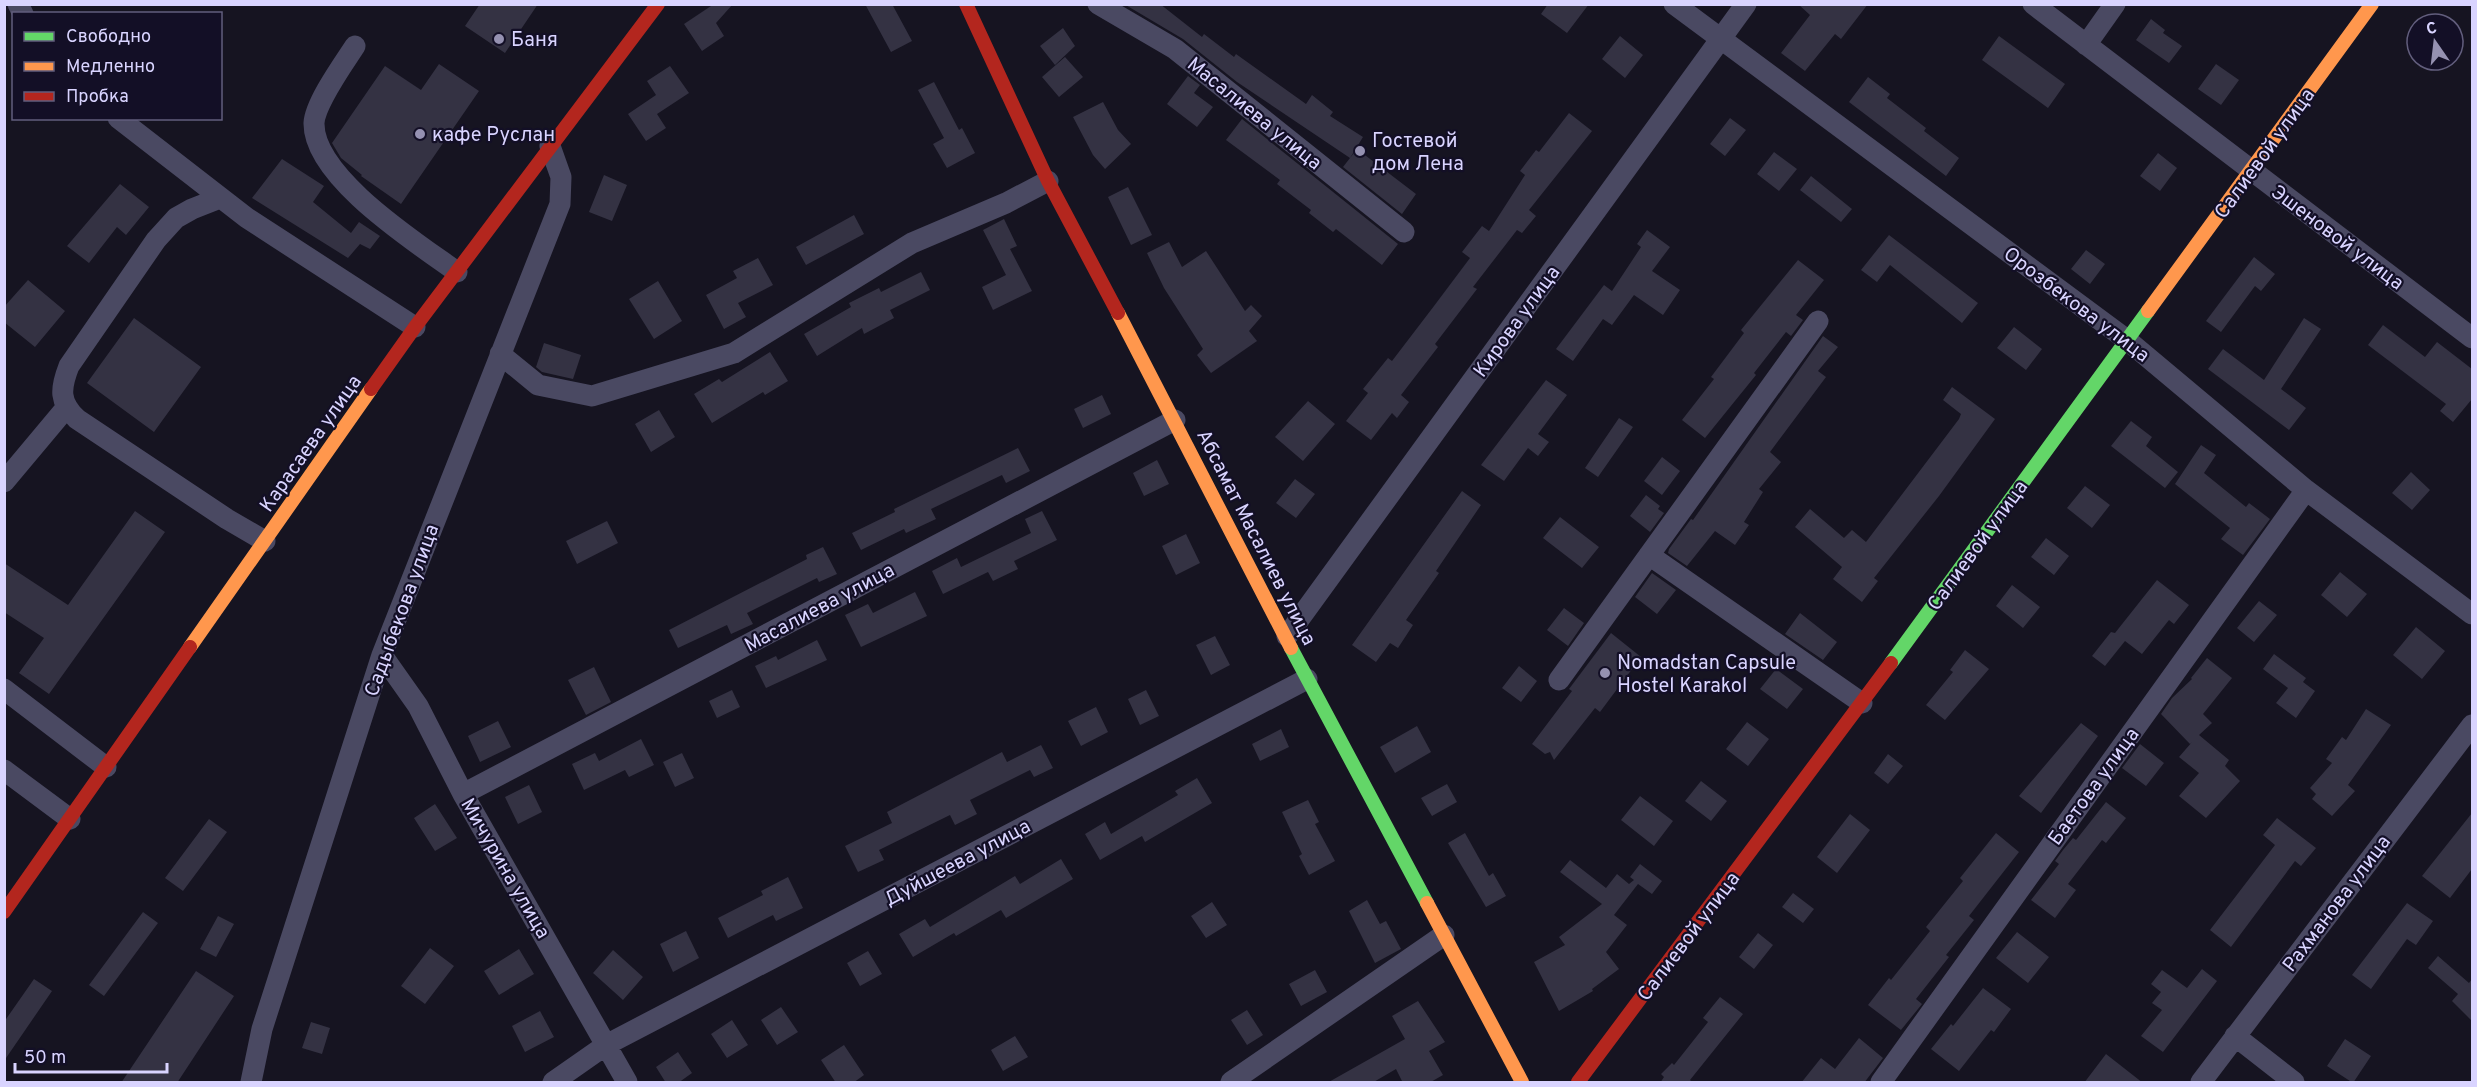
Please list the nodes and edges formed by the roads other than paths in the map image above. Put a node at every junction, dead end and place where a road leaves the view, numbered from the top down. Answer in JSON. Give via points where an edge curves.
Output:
{"nodes":[{"id":1,"x":658,"y":4,"type":"edge"},
{"id":2,"x":966,"y":4,"type":"edge"},
{"id":3,"x":1098,"y":4,"type":"edge"},
{"id":4,"x":1674,"y":4,"type":"edge"},
{"id":5,"x":1746,"y":4,"type":"edge"},
{"id":6,"x":2033,"y":4,"type":"edge"},
{"id":7,"x":2115,"y":4,"type":"edge"},
{"id":8,"x":2372,"y":4,"type":"edge"},
{"id":9,"x":1721,"y":39,"type":"junction"},
{"id":10,"x":2086,"y":45,"type":"junction"},
{"id":11,"x":356,"y":46,"type":"dead end"},
{"id":12,"x":121,"y":120,"type":"edge"},
{"id":13,"x":550,"y":146,"type":"junction"},
{"id":14,"x":2251,"y":171,"type":"junction"},
{"id":15,"x":1048,"y":181,"type":"junction"},
{"id":16,"x":220,"y":198,"type":"junction"},
{"id":17,"x":1404,"y":232,"type":"dead end"},
{"id":18,"x":457,"y":272,"type":"junction"},
{"id":19,"x":1818,"y":321,"type":"dead end"},
{"id":20,"x":415,"y":327,"type":"junction"},
{"id":21,"x":2472,"y":338,"type":"edge"},
{"id":22,"x":2127,"y":340,"type":"junction"},
{"id":23,"x":500,"y":354,"type":"junction"},
{"id":24,"x":66,"y":408,"type":"junction"},
{"id":25,"x":1175,"y":420,"type":"junction"},
{"id":26,"x":4,"y":482,"type":"edge"},
{"id":27,"x":2306,"y":490,"type":"junction"},
{"id":28,"x":265,"y":541,"type":"junction"},
{"id":29,"x":1649,"y":555,"type":"junction"},
{"id":30,"x":2472,"y":614,"type":"edge"},
{"id":31,"x":1287,"y":636,"type":"junction"},
{"id":32,"x":382,"y":656,"type":"junction"},
{"id":33,"x":1307,"y":679,"type":"junction"},
{"id":34,"x":1559,"y":680,"type":"dead end"},
{"id":35,"x":4,"y":689,"type":"edge"},
{"id":36,"x":1862,"y":703,"type":"junction"},
{"id":37,"x":2472,"y":725,"type":"edge"},
{"id":38,"x":106,"y":767,"type":"junction"},
{"id":39,"x":4,"y":770,"type":"edge"},
{"id":40,"x":463,"y":794,"type":"junction"},
{"id":41,"x":70,"y":819,"type":"junction"},
{"id":42,"x":4,"y":912,"type":"edge"},
{"id":43,"x":1444,"y":936,"type":"junction"},
{"id":44,"x":2235,"y":1036,"type":"junction"},
{"id":45,"x":606,"y":1045,"type":"junction"},
{"id":46,"x":251,"y":1083,"type":"edge"},
{"id":47,"x":553,"y":1083,"type":"edge"},
{"id":48,"x":627,"y":1083,"type":"edge"},
{"id":49,"x":1232,"y":1083,"type":"edge"},
{"id":50,"x":1522,"y":1083,"type":"edge"},
{"id":51,"x":1578,"y":1083,"type":"edge"},
{"id":52,"x":1881,"y":1083,"type":"edge"},
{"id":53,"x":2201,"y":1083,"type":"edge"},
{"id":54,"x":2294,"y":1083,"type":"edge"}],
"edges":[{"from":1,"to":13,"type":"street","name":"Карасаева улица"},
{"from":2,"to":15,"type":"street","name":"Абсамат Масалиев улица"},
{"from":3,"to":17,"type":"street","name":"Масалиева улица","via":[[1175,49]]},
{"from":4,"to":9,"type":"street","name":"Орозбекова улица"},
{"from":5,"to":9,"type":"street","name":"Кирова улица"},
{"from":6,"to":10,"type":"street","name":"Эшеновой улица"},
{"from":7,"to":10,"type":"street"},
{"from":8,"to":14,"type":"street","name":"Салиевой улица"},
{"from":9,"to":22,"type":"street","name":"Орозбекова улица"},
{"from":9,"to":31,"type":"street","name":"Кирова улица"},
{"from":10,"to":14,"type":"street","name":"Эшеновой улица"},
{"from":11,"to":18,"type":"street","via":[[324,95],[314,122],[319,145],[336,172],[370,209]]},
{"from":12,"to":16,"type":"street"},
{"from":13,"to":18,"type":"street","name":"Карасаева улица"},
{"from":13,"to":23,"type":"street","name":"Садыбекова улица","via":[[561,177],[560,204]]},
{"from":14,"to":21,"type":"street","name":"Эшеновой улица"},
{"from":14,"to":22,"type":"street","name":"Салиевой улица"},
{"from":15,"to":23,"type":"street","via":[[912,243],[734,353],[592,396],[538,385]]},
{"from":15,"to":25,"type":"street","name":"Абсамат Масалиев улица"},
{"from":16,"to":20,"type":"street"},
{"from":16,"to":24,"type":"street","via":[[177,218],[156,240],[69,366],[63,381]]},
{"from":18,"to":20,"type":"street","name":"Карасаева улица"},
{"from":19,"to":29,"type":"street"},
{"from":20,"to":28,"type":"street","name":"Карасаева улица"},
{"from":22,"to":27,"type":"street","name":"Орозбекова улица"},
{"from":22,"to":36,"type":"street","name":"Салиевой улица"},
{"from":23,"to":32,"type":"street","name":"Садыбекова улица"},
{"from":24,"to":26,"type":"street"},
{"from":24,"to":28,"type":"street","via":[[141,463]]},
{"from":25,"to":31,"type":"street","name":"Абсамат Масалиев улица"},
{"from":25,"to":40,"type":"street","name":"Масалиева улица"},
{"from":27,"to":30,"type":"street","name":"Орозбекова улица"},
{"from":27,"to":52,"type":"street","name":"Баетова улица"},
{"from":28,"to":38,"type":"street","name":"Карасаева улица"},
{"from":29,"to":34,"type":"street"},
{"from":29,"to":36,"type":"street"},
{"from":31,"to":33,"type":"street","name":"Абсамат Масалиев улица"},
{"from":32,"to":40,"type":"street","name":"Мичурина улица","via":[[418,706]]},
{"from":32,"to":46,"type":"street","name":"Садыбекова улица","via":[[261,1029]]},
{"from":33,"to":43,"type":"street","name":"Абсамат Масалиев улица"},
{"from":33,"to":45,"type":"street","name":"Дуйшеева улица"},
{"from":35,"to":38,"type":"street"},
{"from":36,"to":51,"type":"street","name":"Салиевой улица"},
{"from":37,"to":44,"type":"street","name":"Рахманова улица"},
{"from":38,"to":41,"type":"street","name":"Карасаева улица"},
{"from":39,"to":41,"type":"street"},
{"from":40,"to":45,"type":"street","name":"Мичурина улица"},
{"from":41,"to":42,"type":"street","name":"Карасаева улица"},
{"from":43,"to":49,"type":"street"},
{"from":43,"to":50,"type":"street","name":"Абсамат Масалиев улица"},
{"from":44,"to":53,"type":"street","name":"Рахманова улица"},
{"from":44,"to":54,"type":"street"},
{"from":45,"to":47,"type":"street","name":"Дуйшеева улица"},
{"from":45,"to":48,"type":"street","name":"Мичурина улица"}]}
